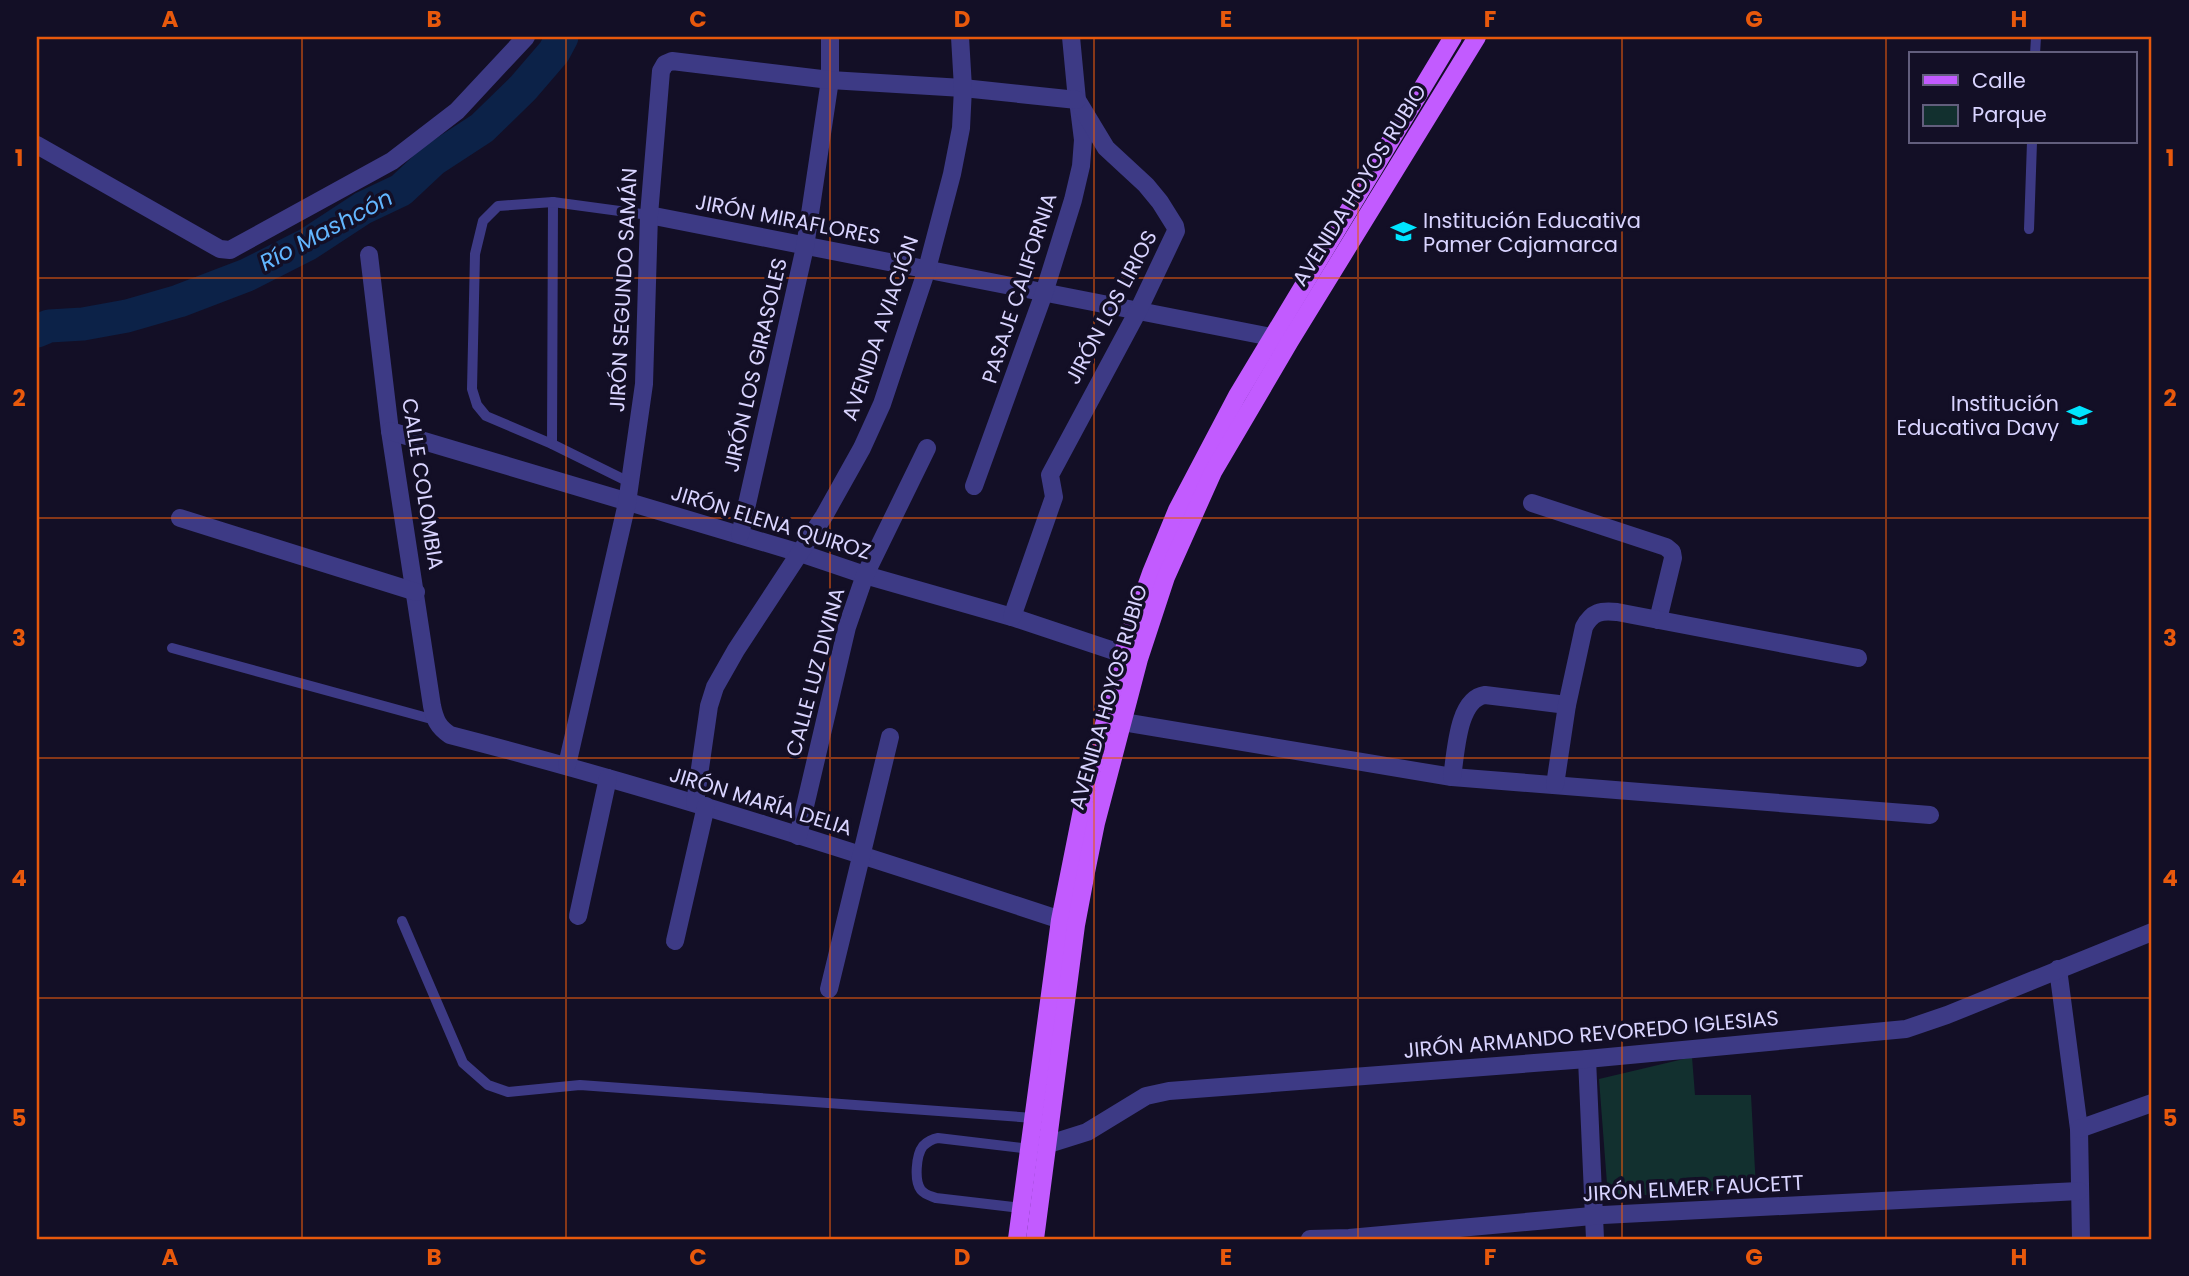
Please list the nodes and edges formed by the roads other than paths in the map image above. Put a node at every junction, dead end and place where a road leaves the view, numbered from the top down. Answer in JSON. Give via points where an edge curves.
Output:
{"nodes":[{"id":1,"x":526,"y":37,"type":"edge"},
{"id":2,"x":830,"y":37,"type":"edge"},
{"id":3,"x":960,"y":37,"type":"edge"},
{"id":4,"x":1071,"y":37,"type":"edge"},
{"id":5,"x":1453,"y":37,"type":"edge"},
{"id":6,"x":1477,"y":37,"type":"edge"},
{"id":7,"x":830,"y":80,"type":"junction"},
{"id":8,"x":962,"y":88,"type":"junction"},
{"id":9,"x":1077,"y":100,"type":"junction"},
{"id":10,"x":1401,"y":122,"type":"junction"},
{"id":11,"x":1418,"y":132,"type":"junction"},
{"id":12,"x":2032,"y":144,"type":"edge"},
{"id":13,"x":37,"y":145,"type":"edge"},
{"id":14,"x":553,"y":202,"type":"junction"},
{"id":15,"x":649,"y":215,"type":"junction"},
{"id":16,"x":2029,"y":229,"type":"dead end"},
{"id":17,"x":805,"y":247,"type":"junction"},
{"id":18,"x":369,"y":256,"type":"dead end"},
{"id":19,"x":927,"y":269,"type":"junction"},
{"id":20,"x":1044,"y":293,"type":"junction"},
{"id":21,"x":1138,"y":311,"type":"junction"},
{"id":22,"x":1272,"y":337,"type":"junction"},
{"id":23,"x":1290,"y":341,"type":"junction"},
{"id":24,"x":390,"y":431,"type":"junction"},
{"id":25,"x":552,"y":444,"type":"junction"},
{"id":26,"x":927,"y":448,"type":"dead end"},
{"id":27,"x":629,"y":482,"type":"junction"},
{"id":28,"x":974,"y":486,"type":"dead end"},
{"id":29,"x":627,"y":503,"type":"junction"},
{"id":30,"x":1532,"y":503,"type":"dead end"},
{"id":31,"x":180,"y":518,"type":"dead end"},
{"id":32,"x":740,"y":535,"type":"junction"},
{"id":33,"x":800,"y":553,"type":"junction"},
{"id":34,"x":865,"y":575,"type":"junction"},
{"id":35,"x":416,"y":592,"type":"junction"},
{"id":36,"x":1012,"y":617,"type":"junction"},
{"id":37,"x":1658,"y":620,"type":"junction"},
{"id":38,"x":173,"y":648,"type":"dead end"},
{"id":39,"x":1131,"y":655,"type":"junction"},
{"id":40,"x":1858,"y":657,"type":"dead end"},
{"id":41,"x":1567,"y":705,"type":"junction"},
{"id":42,"x":435,"y":720,"type":"junction"},
{"id":43,"x":1123,"y":722,"type":"junction"},
{"id":44,"x":890,"y":737,"type":"dead end"},
{"id":45,"x":567,"y":765,"type":"junction"},
{"id":46,"x":1452,"y":777,"type":"junction"},
{"id":47,"x":608,"y":778,"type":"junction"},
{"id":48,"x":1555,"y":785,"type":"junction"},
{"id":49,"x":700,"y":805,"type":"junction"},
{"id":50,"x":1930,"y":815,"type":"dead end"},
{"id":51,"x":798,"y":836,"type":"junction"},
{"id":52,"x":861,"y":856,"type":"junction"},
{"id":53,"x":578,"y":915,"type":"dead end"},
{"id":54,"x":402,"y":921,"type":"dead end"},
{"id":55,"x":1068,"y":922,"type":"junction"},
{"id":56,"x":2152,"y":932,"type":"edge"},
{"id":57,"x":676,"y":940,"type":"dead end"},
{"id":58,"x":2059,"y":969,"type":"junction"},
{"id":59,"x":829,"y":989,"type":"dead end"},
{"id":60,"x":1587,"y":1059,"type":"junction"},
{"id":61,"x":2152,"y":1102,"type":"edge"},
{"id":62,"x":1034,"y":1118,"type":"junction"},
{"id":63,"x":2079,"y":1129,"type":"junction"},
{"id":64,"x":1048,"y":1146,"type":"junction"},
{"id":65,"x":1030,"y":1149,"type":"junction"},
{"id":66,"x":2079,"y":1191,"type":"junction"},
{"id":67,"x":1021,"y":1208,"type":"junction"},
{"id":68,"x":1594,"y":1216,"type":"junction"},
{"id":69,"x":1017,"y":1239,"type":"edge"},
{"id":70,"x":1035,"y":1239,"type":"edge"},
{"id":71,"x":1310,"y":1239,"type":"edge"},
{"id":72,"x":1595,"y":1239,"type":"edge"},
{"id":73,"x":2081,"y":1239,"type":"edge"}],
"edges":[{"from":1,"to":13,"type":"street","via":[[457,111],[392,161],[230,250],[220,249]]},
{"from":2,"to":7,"type":"street","name":"JIRÓN LOS GIRASOLES"},
{"from":3,"to":8,"type":"street","name":"AVENIDA AVIACIÓN"},
{"from":4,"to":9,"type":"street","name":"JIRÓN LOS LIRIOS"},
{"from":5,"to":10,"type":"main road","name":"AVENIDA HOYOS RUBIO"},
{"from":6,"to":11,"type":"main road","name":"AVENIDA HOYOS RUBIO"},
{"from":7,"to":8,"type":"street"},
{"from":7,"to":15,"type":"street","name":"JIRÓN SEGUNDO SAMÁN","via":[[672,61],[665,64]]},
{"from":7,"to":17,"type":"street","name":"JIRÓN LOS GIRASOLES"},
{"from":8,"to":9,"type":"street"},
{"from":8,"to":19,"type":"street","name":"AVENIDA AVIACIÓN","via":[[961,128]]},
{"from":9,"to":20,"type":"street","name":"PASAJE CALIFORNIA","via":[[1083,141],[1081,166]]},
{"from":9,"to":21,"type":"street","name":"JIRÓN LOS LIRIOS","via":[[1106,148],[1146,185],[1175,226],[1175,237]]},
{"from":10,"to":11,"type":"main road"},
{"from":10,"to":22,"type":"main road","name":"AVENIDA HOYOS RUBIO"},
{"from":11,"to":23,"type":"main road","name":"AVENIDA HOYOS RUBIO"},
{"from":12,"to":16,"type":"lane"},
{"from":14,"to":15,"type":"lane"},
{"from":14,"to":25,"type":"lane"},
{"from":14,"to":25,"type":"lane","via":[[498,206],[483,220],[475,254],[472,389],[486,416]]},
{"from":15,"to":17,"type":"street","name":"JIRÓN MIRAFLORES"},
{"from":15,"to":27,"type":"street","name":"JIRÓN SEGUNDO SAMÁN","via":[[644,384]]},
{"from":17,"to":19,"type":"street","name":"JIRÓN MIRAFLORES"},
{"from":17,"to":32,"type":"street","name":"JIRÓN LOS GIRASOLES"},
{"from":18,"to":24,"type":"street","name":"CALLE COLOMBIA"},
{"from":19,"to":20,"type":"street","name":"JIRÓN MIRAFLORES"},
{"from":19,"to":33,"type":"street","name":"AVENIDA AVIACIÓN","via":[[877,415]]},
{"from":20,"to":21,"type":"street","name":"JIRÓN MIRAFLORES"},
{"from":20,"to":28,"type":"street","name":"PASAJE CALIFORNIA"},
{"from":21,"to":22,"type":"street","name":"JIRÓN MIRAFLORES"},
{"from":21,"to":36,"type":"street","name":"JIRÓN LOS LIRIOS","via":[[1050,475],[1054,497]]},
{"from":22,"to":23,"type":"street","name":"JIRÓN MIRAFLORES"},
{"from":22,"to":39,"type":"main road","name":"AVENIDA HOYOS RUBIO","via":[[1177,510],[1150,573]]},
{"from":23,"to":39,"type":"main road","name":"AVENIDA HOYOS RUBIO","via":[[1213,472]]},
{"from":24,"to":29,"type":"street","name":"JIRÓN ELENA QUIROZ"},
{"from":24,"to":35,"type":"street","name":"CALLE COLOMBIA"},
{"from":25,"to":27,"type":"lane"},
{"from":26,"to":34,"type":"street","name":"CALLE LUZ DIVINA"},
{"from":27,"to":29,"type":"street","name":"JIRÓN SEGUNDO SAMÁN"},
{"from":29,"to":32,"type":"street","name":"JIRÓN ELENA QUIROZ"},
{"from":29,"to":45,"type":"street","name":"JIRÓN SEGUNDO SAMÁN"},
{"from":30,"to":37,"type":"street","via":[[1672,552]]},
{"from":31,"to":35,"type":"street"},
{"from":32,"to":33,"type":"street","name":"JIRÓN ELENA QUIROZ"},
{"from":33,"to":34,"type":"street","name":"JIRÓN ELENA QUIROZ"},
{"from":33,"to":49,"type":"street","name":"AVENIDA AVIACIÓN","via":[[715,687],[709,706]]},
{"from":34,"to":36,"type":"street","name":"JIRÓN ELENA QUIROZ"},
{"from":34,"to":51,"type":"street","name":"CALLE LUZ DIVINA","via":[[838,663]]},
{"from":35,"to":42,"type":"street","name":"CALLE COLOMBIA"},
{"from":36,"to":39,"type":"street","name":"JIRÓN ELENA QUIROZ"},
{"from":37,"to":40,"type":"street"},
{"from":37,"to":41,"type":"street","via":[[1596,612],[1584,627]]},
{"from":38,"to":42,"type":"lane"},
{"from":39,"to":43,"type":"main road","name":"AVENIDA HOYOS RUBIO"},
{"from":39,"to":55,"type":"main road","name":"AVENIDA HOYOS RUBIO","via":[[1084,800]]},
{"from":41,"to":46,"type":"street","via":[[1476,696],[1463,715]]},
{"from":41,"to":48,"type":"street"},
{"from":42,"to":45,"type":"street","name":"JIRÓN MARÍA DELIA","via":[[450,735]]},
{"from":43,"to":46,"type":"street"},
{"from":43,"to":55,"type":"main road","name":"AVENIDA HOYOS RUBIO"},
{"from":44,"to":52,"type":"street"},
{"from":45,"to":47,"type":"street","name":"JIRÓN MARÍA DELIA"},
{"from":46,"to":48,"type":"street"},
{"from":47,"to":49,"type":"street","name":"JIRÓN MARÍA DELIA"},
{"from":47,"to":53,"type":"street"},
{"from":48,"to":50,"type":"street"},
{"from":49,"to":51,"type":"street","name":"JIRÓN MARÍA DELIA"},
{"from":49,"to":57,"type":"street","name":"AVENIDA AVIACIÓN"},
{"from":51,"to":52,"type":"street","name":"JIRÓN MARÍA DELIA"},
{"from":52,"to":55,"type":"street","name":"JIRÓN MARÍA DELIA"},
{"from":52,"to":59,"type":"street"},
{"from":54,"to":62,"type":"lane","via":[[463,1063],[488,1085],[508,1092],[580,1085]]},
{"from":55,"to":62,"type":"main road","name":"AVENIDA HOYOS RUBIO"},
{"from":55,"to":64,"type":"main road","name":"AVENIDA HOYOS RUBIO"},
{"from":56,"to":58,"type":"street","name":"JIRÓN ARMANDO REVOREDO IGLESIAS"},
{"from":58,"to":60,"type":"street","name":"JIRÓN ARMANDO REVOREDO IGLESIAS","via":[[1906,1029]]},
{"from":58,"to":63,"type":"street"},
{"from":60,"to":64,"type":"street","name":"JIRÓN ARMANDO REVOREDO IGLESIAS","via":[[1169,1091],[1146,1096],[1087,1132]]},
{"from":60,"to":68,"type":"street"},
{"from":61,"to":63,"type":"street"},
{"from":62,"to":65,"type":"main road","name":"AVENIDA HOYOS RUBIO"},
{"from":63,"to":66,"type":"street"},
{"from":64,"to":65,"type":"street","name":"JIRÓN ARMANDO REVOREDO IGLESIAS"},
{"from":64,"to":70,"type":"main road","name":"AVENIDA HOYOS RUBIO"},
{"from":65,"to":67,"type":"main road","name":"AVENIDA HOYOS RUBIO"},
{"from":65,"to":67,"type":"lane","via":[[938,1138],[919,1153],[918,1183],[926,1195]]},
{"from":66,"to":68,"type":"street","name":"JIRÓN ELMER FAUCETT"},
{"from":66,"to":73,"type":"street"},
{"from":67,"to":69,"type":"main road","name":"AVENIDA HOYOS RUBIO"},
{"from":68,"to":71,"type":"street","name":"JIRÓN ELMER FAUCETT"},
{"from":68,"to":72,"type":"street"}]}
